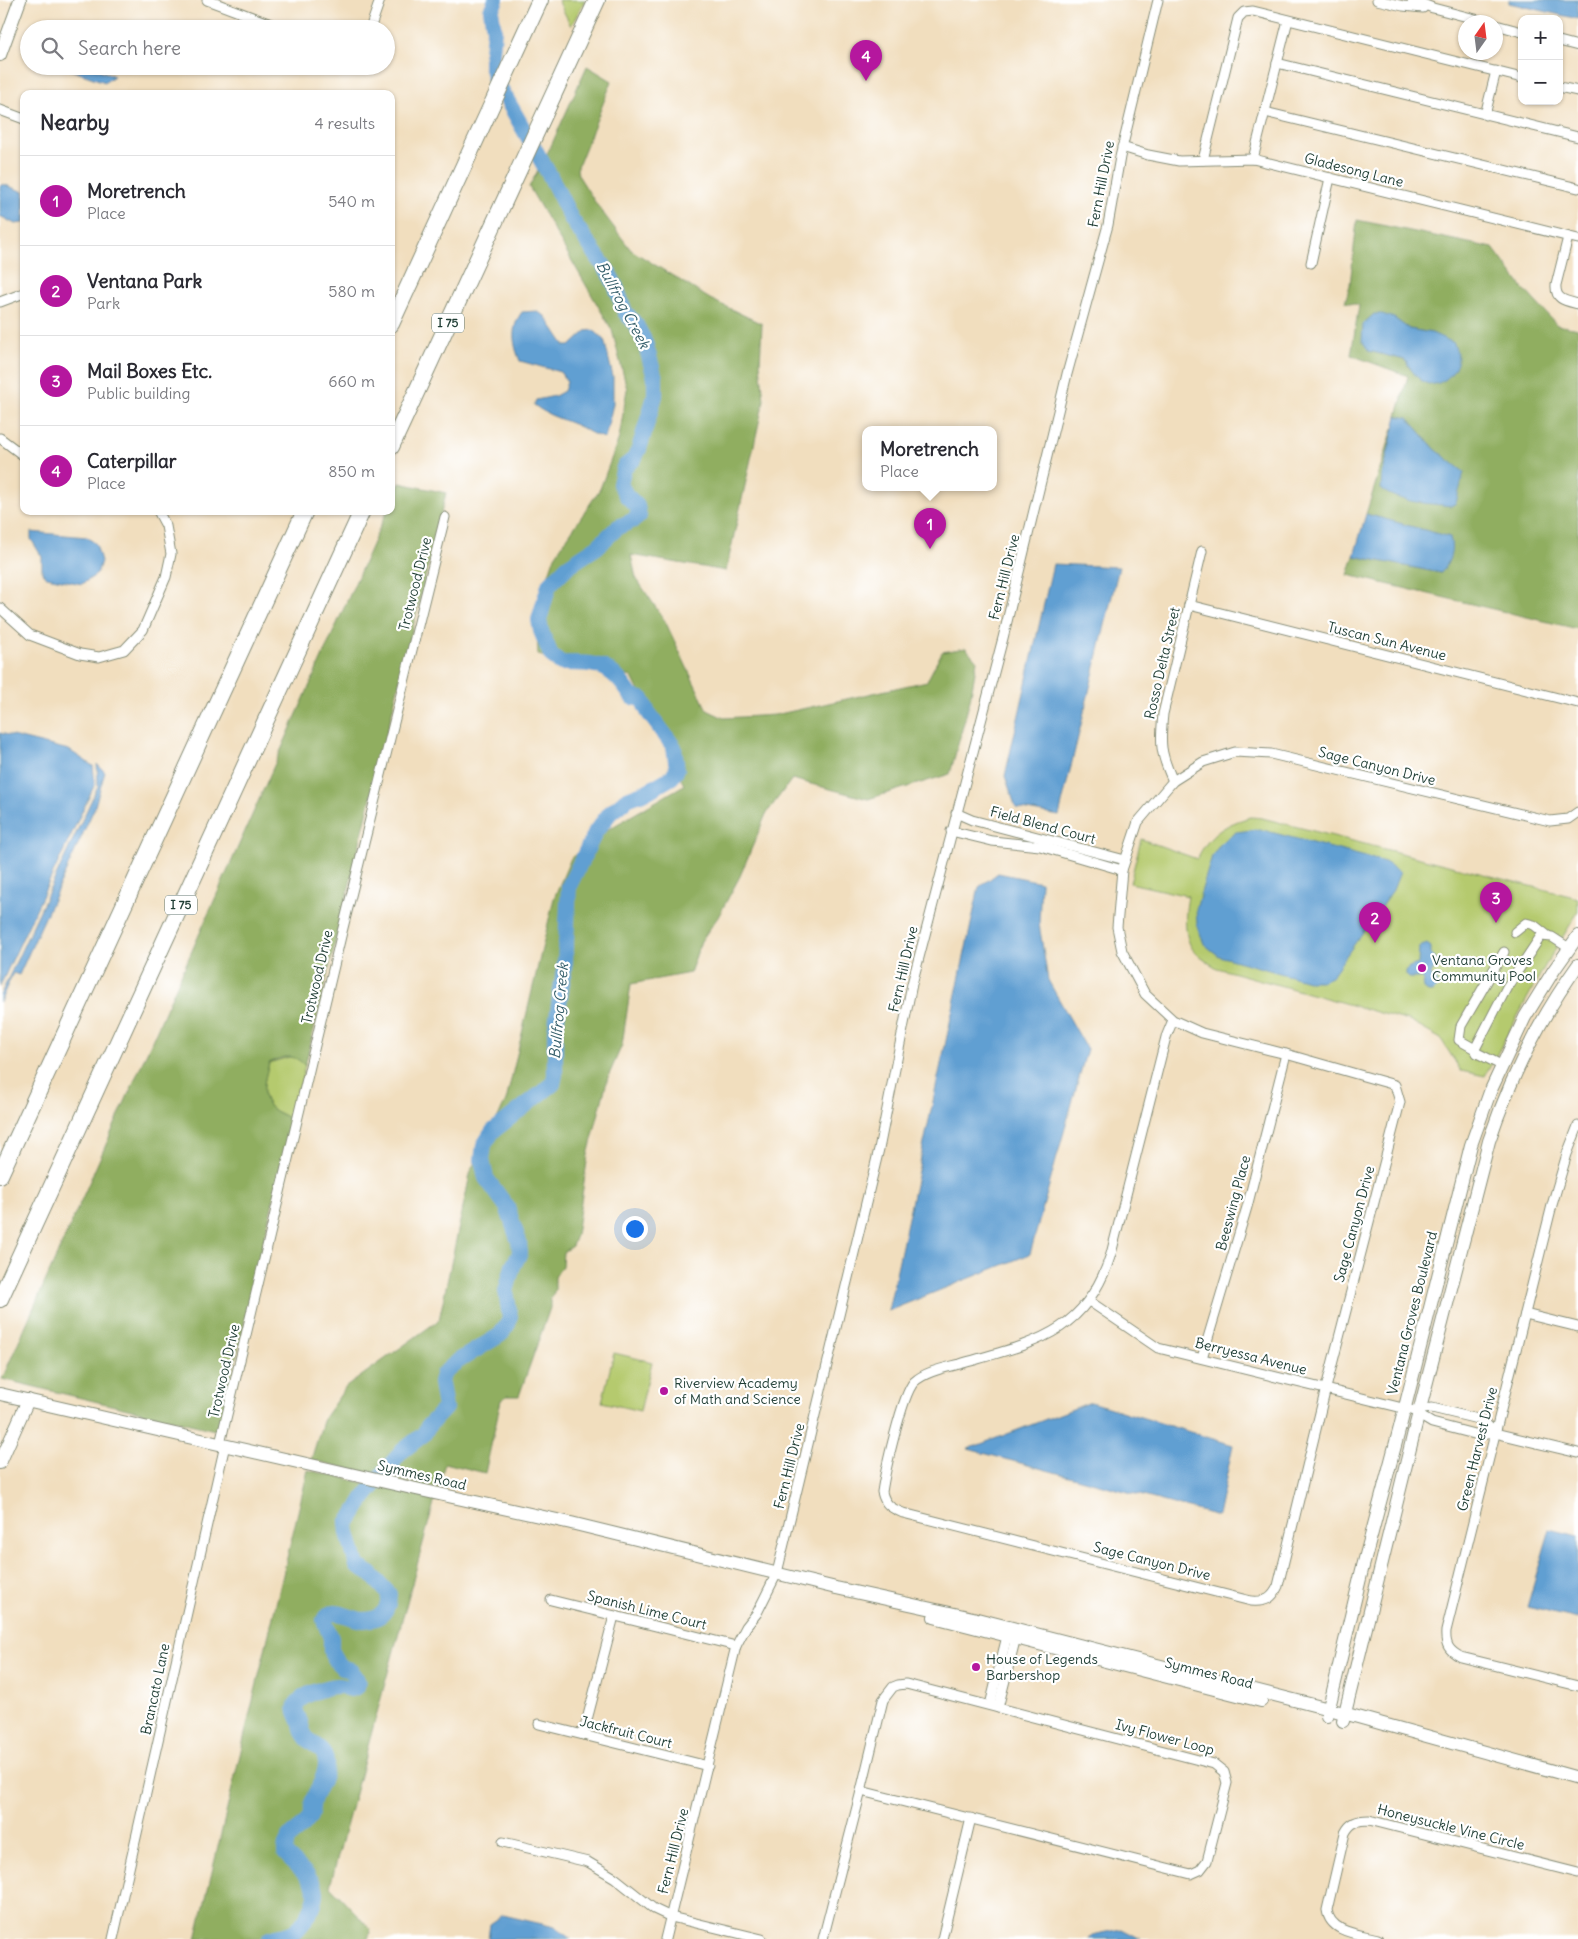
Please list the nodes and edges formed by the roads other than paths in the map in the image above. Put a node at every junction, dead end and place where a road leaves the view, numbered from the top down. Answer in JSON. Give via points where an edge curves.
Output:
{"nodes":[{"id":1,"x":20,"y":0,"type":"edge"},
{"id":2,"x":207,"y":0,"type":"edge"},
{"id":3,"x":380,"y":0,"type":"edge"},
{"id":4,"x":540,"y":0,"type":"edge"},
{"id":5,"x":597,"y":0,"type":"edge"},
{"id":6,"x":1158,"y":0,"type":"edge"},
{"id":7,"x":1376,"y":0,"type":"edge"},
{"id":8,"x":1412,"y":0,"type":"edge"},
{"id":9,"x":1434,"y":4,"type":"edge"},
{"id":10,"x":1466,"y":15,"type":"edge"},
{"id":11,"x":260,"y":20,"type":"edge"},
{"id":12,"x":373,"y":20,"type":"edge"},
{"id":13,"x":1288,"y":20,"type":"junction"},
{"id":14,"x":1503,"y":27,"type":"edge"},
{"id":15,"x":1518,"y":31,"type":"edge"},
{"id":16,"x":1563,"y":42,"type":"edge"},
{"id":17,"x":1578,"y":46,"type":"edge"},
{"id":18,"x":0,"y":55,"type":"edge"},
{"id":19,"x":1277,"y":63,"type":"junction"},
{"id":20,"x":1496,"y":71,"type":"junction"},
{"id":21,"x":1518,"y":77,"type":"edge"},
{"id":22,"x":1563,"y":88,"type":"edge"},
{"id":23,"x":1578,"y":92,"type":"edge"},
{"id":24,"x":0,"y":110,"type":"edge"},
{"id":25,"x":1265,"y":112,"type":"junction"},
{"id":26,"x":1485,"y":114,"type":"junction"},
{"id":27,"x":20,"y":117,"type":"edge"},
{"id":28,"x":1578,"y":137,"type":"edge"},
{"id":29,"x":1122,"y":147,"type":"junction"},
{"id":30,"x":1253,"y":159,"type":"junction"},
{"id":31,"x":1203,"y":160,"type":"junction"},
{"id":32,"x":1330,"y":178,"type":"junction"},
{"id":33,"x":1578,"y":188,"type":"edge"},
{"id":34,"x":1568,"y":237,"type":"junction"},
{"id":35,"x":1578,"y":239,"type":"edge"},
{"id":36,"x":1311,"y":263,"type":"dead end"},
{"id":37,"x":20,"y":294,"type":"edge"},
{"id":38,"x":0,"y":302,"type":"edge"},
{"id":39,"x":1578,"y":304,"type":"edge"},
{"id":40,"x":395,"y":315,"type":"edge"},
{"id":41,"x":0,"y":438,"type":"edge"},
{"id":42,"x":395,"y":438,"type":"edge"},
{"id":43,"x":20,"y":453,"type":"edge"},
{"id":44,"x":160,"y":515,"type":"edge"},
{"id":45,"x":303,"y":515,"type":"edge"},
{"id":46,"x":360,"y":515,"type":"edge"},
{"id":47,"x":445,"y":517,"type":"dead end"},
{"id":48,"x":1202,"y":551,"type":"dead end"},
{"id":49,"x":1189,"y":605,"type":"junction"},
{"id":50,"x":0,"y":608,"type":"edge"},
{"id":51,"x":1578,"y":703,"type":"edge"},
{"id":52,"x":1173,"y":781,"type":"junction"},
{"id":53,"x":1578,"y":812,"type":"edge"},
{"id":54,"x":956,"y":813,"type":"junction"},
{"id":55,"x":951,"y":831,"type":"junction"},
{"id":56,"x":1125,"y":860,"type":"junction"},
{"id":57,"x":1122,"y":870,"type":"junction"},
{"id":58,"x":1515,"y":932,"type":"dead end"},
{"id":59,"x":1548,"y":936,"type":"junction"},
{"id":60,"x":1578,"y":936,"type":"edge"},
{"id":61,"x":1574,"y":950,"type":"edge"},
{"id":62,"x":1504,"y":952,"type":"dead end"},
{"id":63,"x":1578,"y":965,"type":"edge"},
{"id":64,"x":1173,"y":1020,"type":"junction"},
{"id":65,"x":1475,"y":1048,"type":"junction"},
{"id":66,"x":1286,"y":1054,"type":"junction"},
{"id":67,"x":1501,"y":1065,"type":"junction"},
{"id":68,"x":1503,"y":1104,"type":"junction"},
{"id":69,"x":1578,"y":1126,"type":"edge"},
{"id":70,"x":0,"y":1175,"type":"edge"},
{"id":71,"x":0,"y":1299,"type":"edge"},
{"id":72,"x":1088,"y":1302,"type":"junction"},
{"id":73,"x":1525,"y":1314,"type":"junction"},
{"id":74,"x":1578,"y":1328,"type":"edge"},
{"id":75,"x":1202,"y":1358,"type":"junction"},
{"id":76,"x":1326,"y":1388,"type":"junction"},
{"id":77,"x":0,"y":1394,"type":"edge"},
{"id":78,"x":28,"y":1400,"type":"junction"},
{"id":79,"x":1404,"y":1409,"type":"junction"},
{"id":80,"x":1419,"y":1412,"type":"junction"},
{"id":81,"x":1495,"y":1433,"type":"junction"},
{"id":82,"x":223,"y":1445,"type":"junction"},
{"id":83,"x":1578,"y":1453,"type":"edge"},
{"id":84,"x":0,"y":1463,"type":"edge"},
{"id":85,"x":777,"y":1573,"type":"junction"},
{"id":86,"x":550,"y":1600,"type":"dead end"},
{"id":87,"x":614,"y":1616,"type":"junction"},
{"id":88,"x":1013,"y":1633,"type":"junction"},
{"id":89,"x":736,"y":1646,"type":"junction"},
{"id":90,"x":1578,"y":1686,"type":"edge"},
{"id":91,"x":994,"y":1707,"type":"junction"},
{"id":92,"x":1328,"y":1713,"type":"junction"},
{"id":93,"x":1344,"y":1717,"type":"junction"},
{"id":94,"x":539,"y":1724,"type":"dead end"},
{"id":95,"x":583,"y":1735,"type":"junction"},
{"id":96,"x":708,"y":1766,"type":"junction"},
{"id":97,"x":1578,"y":1778,"type":"edge"},
{"id":98,"x":861,"y":1790,"type":"junction"},
{"id":99,"x":970,"y":1818,"type":"junction"},
{"id":100,"x":503,"y":1842,"type":"dead end"},
{"id":101,"x":1578,"y":1873,"type":"edge"},
{"id":102,"x":671,"y":1917,"type":"junction"},
{"id":103,"x":113,"y":1939,"type":"edge"},
{"id":104,"x":665,"y":1939,"type":"edge"},
{"id":105,"x":762,"y":1939,"type":"edge"},
{"id":106,"x":823,"y":1939,"type":"edge"},
{"id":107,"x":942,"y":1939,"type":"edge"},
{"id":108,"x":1378,"y":1939,"type":"edge"}],
"edges":[{"from":1,"to":18,"type":"street"},
{"from":2,"to":11,"type":"street"},
{"from":3,"to":12,"type":"street"},
{"from":4,"to":40,"type":"highway"},
{"from":5,"to":42,"type":"highway","number":"I 75"},
{"from":6,"to":29,"type":"street","name":"Fern Hill Drive"},
{"from":7,"to":9,"type":"street","via":[[1402,6]]},
{"from":8,"to":9,"type":"street"},
{"from":9,"to":10,"type":"street"},
{"from":13,"to":19,"type":"street"},
{"from":13,"to":20,"type":"street"},
{"from":13,"to":31,"type":"street","via":[[1253,11],[1240,15]]},
{"from":14,"to":15,"type":"street"},
{"from":16,"to":17,"type":"street"},
{"from":19,"to":25,"type":"street"},
{"from":19,"to":26,"type":"street"},
{"from":20,"to":21,"type":"street"},
{"from":20,"to":26,"type":"street"},
{"from":22,"to":23,"type":"street"},
{"from":24,"to":27,"type":"street"},
{"from":25,"to":30,"type":"street"},
{"from":25,"to":33,"type":"street"},
{"from":26,"to":28,"type":"street"},
{"from":29,"to":31,"type":"street","name":"Gladesong Lane","via":[[1170,160]]},
{"from":29,"to":54,"type":"street","name":"Fern Hill Drive","via":[[1108,225]]},
{"from":30,"to":31,"type":"street","name":"Gladesong Lane"},
{"from":30,"to":32,"type":"street","name":"Gladesong Lane"},
{"from":32,"to":34,"type":"street","name":"Gladesong Lane"},
{"from":32,"to":36,"type":"street"},
{"from":34,"to":35,"type":"street","name":"Gladesong Lane"},
{"from":34,"to":39,"type":"street","via":[[1556,292],[1561,300]]},
{"from":37,"to":38,"type":"street"},
{"from":41,"to":43,"type":"street"},
{"from":44,"to":50,"type":"street","via":[[166,526],[171,554],[166,577],[143,630],[124,650],[99,658],[72,651],[30,635]]},
{"from":45,"to":70,"type":"highway"},
{"from":46,"to":71,"type":"highway","number":"I 75"},
{"from":47,"to":82,"type":"street","name":"Trotwood Drive","via":[[342,932]]},
{"from":48,"to":49,"type":"street","name":"Rosso Delta Street"},
{"from":49,"to":51,"type":"street","name":"Tuscan Sun Avenue"},
{"from":49,"to":52,"type":"street","name":"Rosso Delta Street","via":[[1163,714],[1160,741],[1163,760]]},
{"from":52,"to":53,"type":"street","name":"Sage Canyon Drive","via":[[1203,762],[1235,752],[1271,754],[1550,821],[1568,819]]},
{"from":52,"to":56,"type":"street","name":"Sage Canyon Drive","via":[[1138,822]]},
{"from":54,"to":55,"type":"street","name":"Fern Hill Drive"},
{"from":54,"to":56,"type":"street","name":"Field Blend Court"},
{"from":55,"to":57,"type":"street","name":"Field Blend Court","via":[[992,841],[1040,846]]},
{"from":55,"to":85,"type":"street","name":"Fern Hill Drive","via":[[912,984],[879,1149]]},
{"from":56,"to":57,"type":"street","name":"Sage Canyon Drive"},
{"from":57,"to":64,"type":"street","name":"Sage Canyon Drive","via":[[1117,927],[1122,951],[1145,994]]},
{"from":58,"to":59,"type":"street","via":[[1526,923]]},
{"from":59,"to":61,"type":"street"},
{"from":59,"to":65,"type":"street","via":[[1541,936],[1507,987]]},
{"from":60,"to":61,"type":"street","name":"Ventana Groves Boulevard"},
{"from":61,"to":67,"type":"street","name":"Ventana Groves Boulevard","via":[[1525,1017]]},
{"from":62,"to":65,"type":"street","via":[[1461,1026],[1459,1040]]},
{"from":63,"to":68,"type":"street","via":[[1530,1043]]},
{"from":64,"to":66,"type":"street","name":"Sage Canyon Drive","via":[[1202,1032]]},
{"from":64,"to":72,"type":"street","name":"Sage Canyon Drive","via":[[1111,1254],[1101,1281]]},
{"from":65,"to":67,"type":"street","via":[[1477,1053]]},
{"from":66,"to":75,"type":"street","name":"Beeswing Place","via":[[1247,1207]]},
{"from":66,"to":76,"type":"street","name":"Sage Canyon Drive","via":[[1395,1085],[1400,1102]]},
{"from":67,"to":68,"type":"street","via":[[1506,1082]]},
{"from":67,"to":79,"type":"street","name":"Ventana Groves Boulevard","via":[[1463,1172]]},
{"from":68,"to":80,"type":"street","via":[[1481,1165]]},
{"from":69,"to":73,"type":"street","name":"Green Harvest Drive","via":[[1559,1179]]},
{"from":72,"to":75,"type":"street","name":"Berryessa Avenue","via":[[1158,1348]]},
{"from":72,"to":76,"type":"street","name":"Sage Canyon Drive","via":[[1063,1325],[1039,1340],[928,1373],[914,1383],[905,1401],[884,1481],[882,1492],[888,1506],[903,1513],[1251,1601],[1268,1600],[1274,1596],[1278,1586]]},
{"from":73,"to":74,"type":"street"},
{"from":73,"to":81,"type":"street","name":"Green Harvest Drive"},
{"from":75,"to":76,"type":"street","name":"Berryessa Avenue"},
{"from":76,"to":79,"type":"street","name":"Berryessa Avenue"},
{"from":77,"to":78,"type":"street","name":"Symmes Road"},
{"from":78,"to":82,"type":"street","name":"Symmes Road"},
{"from":78,"to":84,"type":"street"},
{"from":79,"to":80,"type":"street","name":"Berryessa Avenue"},
{"from":79,"to":92,"type":"street","name":"Ventana Groves Boulevard"},
{"from":80,"to":81,"type":"street","name":"Berryessa Avenue","via":[[1432,1423],[1478,1435]]},
{"from":80,"to":81,"type":"street","name":"Berryessa Avenue","via":[[1432,1408],[1482,1420]]},
{"from":80,"to":93,"type":"street"},
{"from":81,"to":83,"type":"street","name":"Berryessa Avenue"},
{"from":81,"to":90,"type":"street","name":"Green Harvest Drive","via":[[1445,1640],[1448,1647],[1461,1657]]},
{"from":82,"to":85,"type":"street","name":"Symmes Road"},
{"from":82,"to":103,"type":"street","name":"Brancato Lane"},
{"from":85,"to":88,"type":"street","name":"Symmes Road"},
{"from":85,"to":89,"type":"street","name":"Fern Hill Drive"},
{"from":86,"to":87,"type":"street","name":"Spanish Lime Court"},
{"from":87,"to":89,"type":"street","name":"Spanish Lime Court"},
{"from":87,"to":95,"type":"street"},
{"from":88,"to":91,"type":"street"},
{"from":88,"to":92,"type":"street","name":"Symmes Road"},
{"from":89,"to":96,"type":"street","name":"Fern Hill Drive"},
{"from":91,"to":98,"type":"street","name":"Ivy Flower Loop","via":[[906,1684],[892,1687],[882,1700]]},
{"from":91,"to":99,"type":"street","name":"Ivy Flower Loop","via":[[1214,1764],[1224,1772],[1226,1790],[1208,1861],[1191,1874]]},
{"from":92,"to":93,"type":"street","name":"Symmes Road"},
{"from":93,"to":97,"type":"street","name":"Symmes Road"},
{"from":94,"to":95,"type":"street","name":"Jackfruit Court"},
{"from":95,"to":96,"type":"street","name":"Jackfruit Court"},
{"from":96,"to":102,"type":"street","name":"Fern Hill Drive"},
{"from":98,"to":99,"type":"street","name":"Ivy Flower Loop"},
{"from":98,"to":106,"type":"street","name":"Ivy Flower Loop"},
{"from":99,"to":107,"type":"street"},
{"from":100,"to":102,"type":"street","via":[[588,1862],[615,1878],[654,1909]]},
{"from":101,"to":108,"type":"street","name":"Honeysuckle Vine Circle","via":[[1359,1820],[1345,1834],[1326,1910],[1337,1928]]},
{"from":102,"to":104,"type":"street","name":"Fern Hill Drive"},
{"from":102,"to":105,"type":"street"}]}
